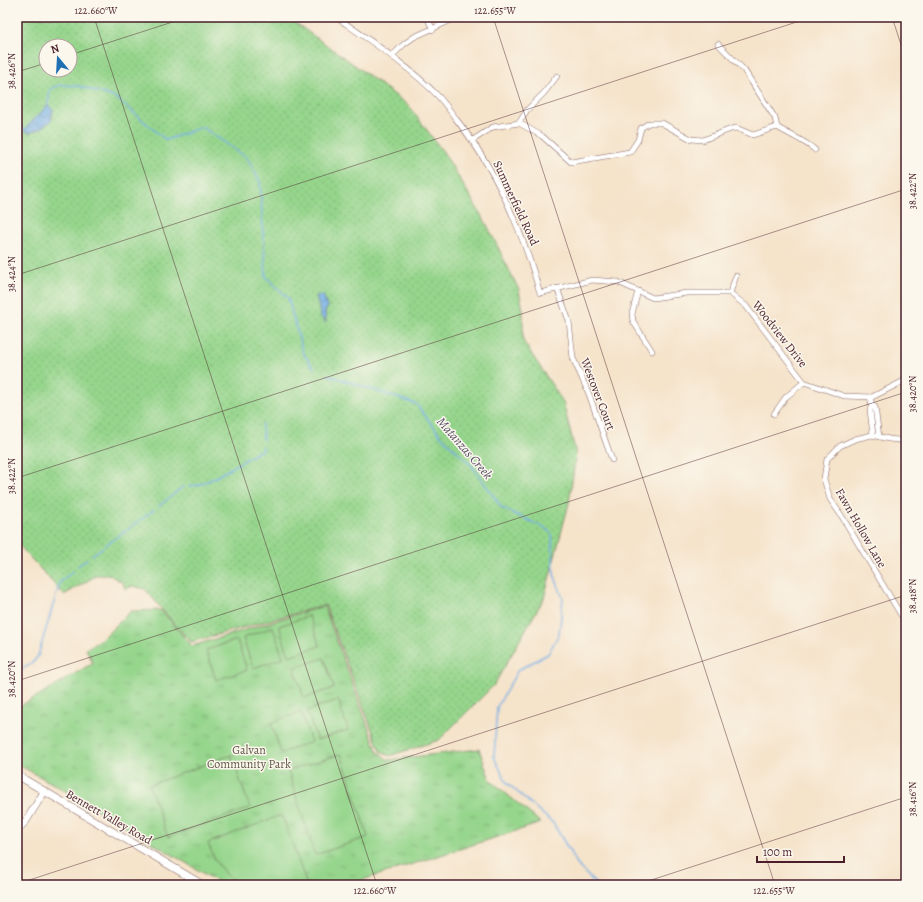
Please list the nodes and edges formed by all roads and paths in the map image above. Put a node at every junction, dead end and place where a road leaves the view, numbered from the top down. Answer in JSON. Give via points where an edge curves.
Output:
{"nodes":[{"id":1,"x":336,"y":17,"type":"edge"},
{"id":2,"x":427,"y":17,"type":"edge"},
{"id":3,"x":458,"y":17,"type":"edge"},
{"id":4,"x":433,"y":30,"type":"junction"},
{"id":5,"x":718,"y":44,"type":"dead end"},
{"id":6,"x":392,"y":56,"type":"junction"},
{"id":7,"x":556,"y":76,"type":"dead end"},
{"id":8,"x":519,"y":124,"type":"junction"},
{"id":9,"x":777,"y":127,"type":"junction"},
{"id":10,"x":473,"y":140,"type":"junction"},
{"id":11,"x":815,"y":150,"type":"dead end"},
{"id":12,"x":736,"y":276,"type":"dead end"},
{"id":13,"x":557,"y":288,"type":"junction"},
{"id":14,"x":638,"y":291,"type":"junction"},
{"id":15,"x":730,"y":293,"type":"junction"},
{"id":16,"x":652,"y":351,"type":"dead end"},
{"id":17,"x":906,"y":378,"type":"edge"},
{"id":18,"x":804,"y":382,"type":"junction"},
{"id":19,"x":870,"y":397,"type":"junction"},
{"id":20,"x":872,"y":405,"type":"junction"},
{"id":21,"x":774,"y":414,"type":"dead end"},
{"id":22,"x":873,"y":435,"type":"junction"},
{"id":23,"x":879,"y":437,"type":"junction"},
{"id":24,"x":906,"y":441,"type":"edge"},
{"id":25,"x":612,"y":460,"type":"dead end"},
{"id":26,"x":901,"y":615,"type":"dead end"},
{"id":27,"x":17,"y":775,"type":"edge"},
{"id":28,"x":44,"y":792,"type":"junction"},
{"id":29,"x":17,"y":830,"type":"edge"},
{"id":30,"x":203,"y":885,"type":"edge"}],
"edges":[{"from":1,"to":6,"type":"street","name":"Summerfield Road"},
{"from":2,"to":4,"type":"street"},
{"from":3,"to":4,"type":"street"},
{"from":4,"to":6,"type":"street","via":[[425,31],[404,44]]},
{"from":5,"to":9,"type":"street","via":[[744,70],[775,118]]},
{"from":6,"to":10,"type":"street","name":"Summerfield Road","via":[[440,98]]},
{"from":7,"to":8,"type":"street","via":[[527,110]]},
{"from":8,"to":9,"type":"street","via":[[542,136],[571,162],[630,152],[638,140],[641,128],[649,123],[662,123],[691,139],[703,140],[736,128],[753,135]]},
{"from":8,"to":10,"type":"street","via":[[494,127]]},
{"from":9,"to":11,"type":"street","via":[[809,144]]},
{"from":10,"to":13,"type":"street","name":"Summerfield Road","via":[[502,191],[529,254],[540,293]]},
{"from":12,"to":15,"type":"street"},
{"from":13,"to":14,"type":"street","via":[[592,280],[618,282]]},
{"from":13,"to":25,"type":"street","name":"Westover Court","via":[[569,321],[573,358],[589,394]]},
{"from":14,"to":15,"type":"street","via":[[652,298],[687,293]]},
{"from":14,"to":16,"type":"street","via":[[632,314],[633,321]]},
{"from":15,"to":18,"type":"street","name":"Woodview Drive","via":[[746,306]]},
{"from":17,"to":19,"type":"street","name":"Woodview Drive"},
{"from":18,"to":19,"type":"street","name":"Woodview Drive","via":[[844,396]]},
{"from":18,"to":21,"type":"street","via":[[786,397]]},
{"from":19,"to":20,"type":"street"},
{"from":20,"to":22,"type":"street","via":[[870,410]]},
{"from":20,"to":23,"type":"street","via":[[875,407]]},
{"from":22,"to":23,"type":"street"},
{"from":22,"to":26,"type":"street","name":"Fawn Hollow Lane","via":[[840,446],[827,459],[824,479],[830,499]]},
{"from":23,"to":24,"type":"street"},
{"from":27,"to":28,"type":"street","name":"Bennett Valley Road"},
{"from":28,"to":29,"type":"street","via":[[26,821]]},
{"from":28,"to":30,"type":"street","name":"Bennett Valley Road"}]}
